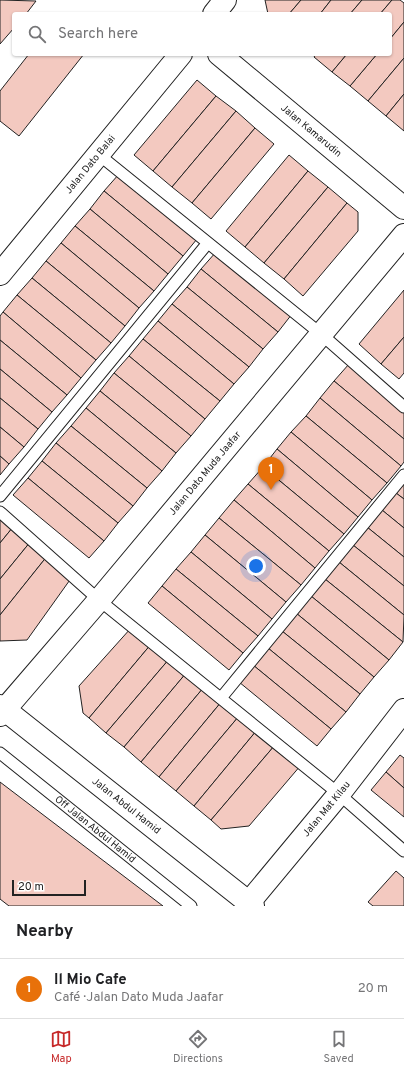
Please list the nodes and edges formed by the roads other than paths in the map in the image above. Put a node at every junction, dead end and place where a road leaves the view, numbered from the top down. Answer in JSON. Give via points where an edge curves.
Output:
{"nodes":[{"id":1,"x":225,"y":0,"type":"edge"},
{"id":2,"x":216,"y":12,"type":"edge"},
{"id":3,"x":179,"y":56,"type":"edge"},
{"id":4,"x":221,"y":56,"type":"edge"},
{"id":5,"x":98,"y":154,"type":"junction"},
{"id":6,"x":404,"y":208,"type":"edge"},
{"id":7,"x":404,"y":235,"type":"edge"},
{"id":8,"x":207,"y":244,"type":"junction"},
{"id":9,"x":0,"y":274,"type":"edge"},
{"id":10,"x":321,"y":334,"type":"junction"},
{"id":11,"x":404,"y":407,"type":"edge"},
{"id":12,"x":404,"y":475,"type":"edge"},
{"id":13,"x":0,"y":496,"type":"edge"},
{"id":14,"x":0,"y":512,"type":"edge"},
{"id":15,"x":99,"y":600,"type":"junction"},
{"id":16,"x":221,"y":698,"type":"junction"},
{"id":17,"x":1,"y":710,"type":"edge"},
{"id":18,"x":404,"y":710,"type":"edge"},
{"id":19,"x":0,"y":753,"type":"edge"},
{"id":20,"x":339,"y":794,"type":"junction"},
{"id":21,"x":404,"y":851,"type":"edge"},
{"id":22,"x":250,"y":905,"type":"edge"},
{"id":23,"x":191,"y":906,"type":"edge"}],
"edges":[{"from":1,"to":2,"type":"street"},
{"from":3,"to":5,"type":"street","name":"Jalan Dato Balai"},
{"from":4,"to":6,"type":"street","name":"Jalan Kamarudin"},
{"from":5,"to":8,"type":"lane"},
{"from":5,"to":9,"type":"street","name":"Jalan Dato Balai"},
{"from":7,"to":10,"type":"street","name":"Jalan Dato Muda Jaafar"},
{"from":8,"to":10,"type":"lane"},
{"from":8,"to":13,"type":"lane"},
{"from":10,"to":11,"type":"lane"},
{"from":10,"to":15,"type":"street","name":"Jalan Dato Muda Jaafar"},
{"from":12,"to":16,"type":"lane"},
{"from":14,"to":15,"type":"lane"},
{"from":15,"to":16,"type":"lane"},
{"from":15,"to":17,"type":"street","name":"Jalan Dato Muda Jaafar"},
{"from":16,"to":20,"type":"lane"},
{"from":17,"to":22,"type":"street","name":"Jalan Abdul Hamid"},
{"from":18,"to":20,"type":"street","name":"Jalan Mat Kilau"},
{"from":19,"to":23,"type":"lane","name":"Off Jalan Abdul Hamid"},
{"from":20,"to":21,"type":"lane"},
{"from":20,"to":22,"type":"street","name":"Jalan Mat Kilau"}]}
